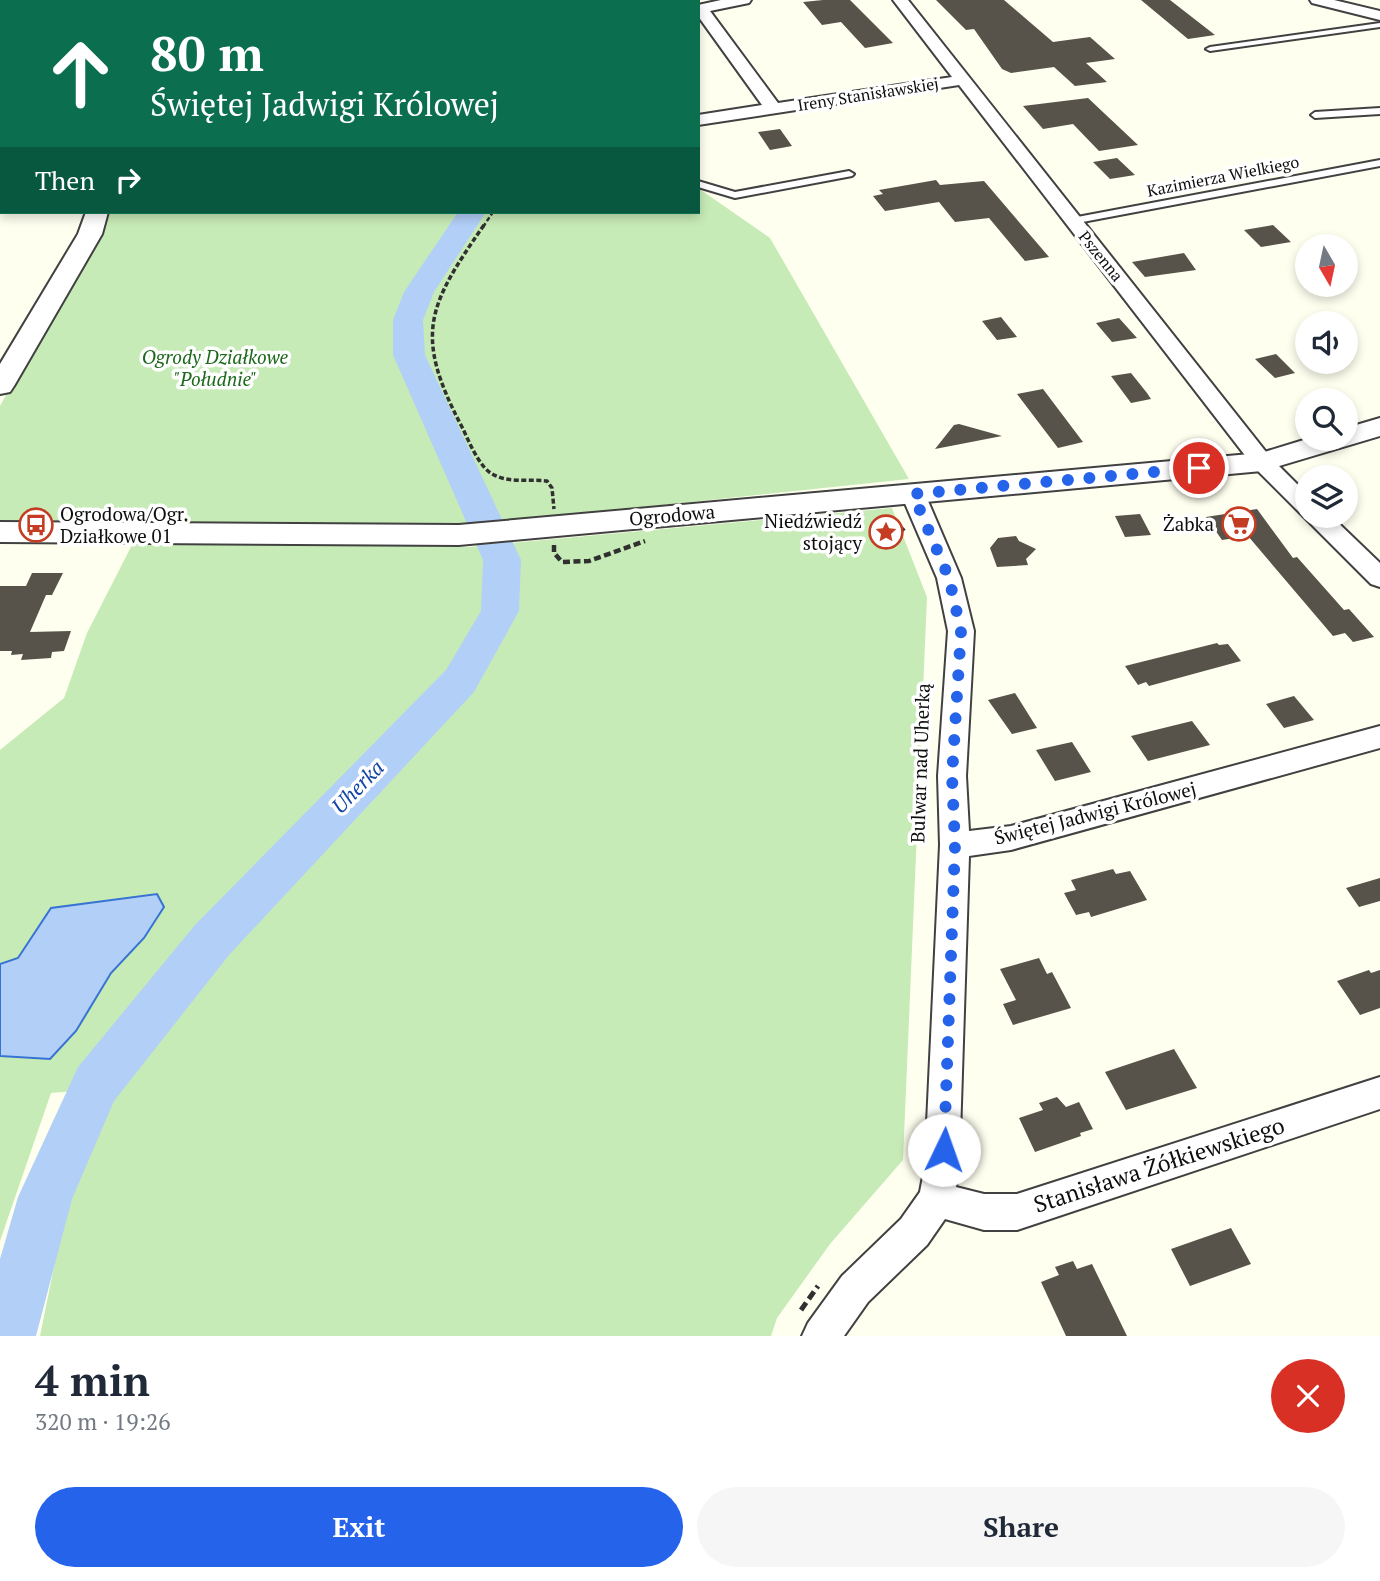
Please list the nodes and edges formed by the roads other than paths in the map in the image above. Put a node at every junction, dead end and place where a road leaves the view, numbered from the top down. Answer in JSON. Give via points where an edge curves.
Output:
{"nodes":[{"id":1,"x":744,"y":0,"type":"edge"},
{"id":2,"x":900,"y":0,"type":"edge"},
{"id":3,"x":1317,"y":0,"type":"edge"},
{"id":4,"x":700,"y":9,"type":"edge"},
{"id":5,"x":1380,"y":16,"type":"edge"},
{"id":6,"x":1380,"y":25,"type":"edge"},
{"id":7,"x":1210,"y":49,"type":"dead end"},
{"id":8,"x":963,"y":80,"type":"junction"},
{"id":9,"x":772,"y":107,"type":"junction"},
{"id":10,"x":1380,"y":111,"type":"edge"},
{"id":11,"x":1315,"y":114,"type":"dead end"},
{"id":12,"x":700,"y":120,"type":"edge"},
{"id":13,"x":1380,"y":163,"type":"edge"},
{"id":14,"x":849,"y":174,"type":"dead end"},
{"id":15,"x":700,"y":185,"type":"edge"},
{"id":16,"x":96,"y":214,"type":"edge"},
{"id":17,"x":1072,"y":221,"type":"junction"},
{"id":18,"x":0,"y":386,"type":"edge"},
{"id":19,"x":1380,"y":427,"type":"edge"},
{"id":20,"x":1358,"y":433,"type":"edge"},
{"id":21,"x":1299,"y":451,"type":"edge"},
{"id":22,"x":1262,"y":462,"type":"junction"},
{"id":23,"x":913,"y":494,"type":"junction"},
{"id":24,"x":1295,"y":496,"type":"edge"},
{"id":25,"x":1328,"y":528,"type":"edge"},
{"id":26,"x":0,"y":532,"type":"edge"},
{"id":27,"x":1380,"y":578,"type":"edge"},
{"id":28,"x":1380,"y":737,"type":"edge"},
{"id":29,"x":955,"y":845,"type":"junction"},
{"id":30,"x":1380,"y":1093,"type":"edge"},
{"id":31,"x":937,"y":1199,"type":"junction"},
{"id":32,"x":811,"y":1324,"type":"edge"}],
"edges":[{"from":1,"to":4,"type":"street"},
{"from":2,"to":8,"type":"street","name":"Pszenna"},
{"from":3,"to":5,"type":"street"},
{"from":4,"to":9,"type":"street","name":"Ireny Stanisławskiej"},
{"from":6,"to":7,"type":"lane"},
{"from":8,"to":9,"type":"street","name":"Ireny Stanisławskiej"},
{"from":8,"to":17,"type":"street","name":"Pszenna"},
{"from":9,"to":12,"type":"street","name":"Ireny Stanisławskiej"},
{"from":10,"to":11,"type":"lane"},
{"from":13,"to":17,"type":"lane","name":"Kazimierza Wielkiego"},
{"from":14,"to":15,"type":"lane","via":[[735,195]]},
{"from":16,"to":18,"type":"street","via":[[90,234]]},
{"from":17,"to":22,"type":"street","name":"Pszenna"},
{"from":19,"to":20,"type":"street"},
{"from":21,"to":22,"type":"street","name":"Ogrodowa"},
{"from":22,"to":23,"type":"street","name":"Ogrodowa"},
{"from":22,"to":24,"type":"street","name":"Pszenna"},
{"from":23,"to":26,"type":"street","name":"Ogrodowa","via":[[459,534]]},
{"from":23,"to":29,"type":"street","via":[[949,578],[961,631],[952,776]]},
{"from":25,"to":27,"type":"street"},
{"from":28,"to":29,"type":"street","name":"Świętej Jadwigi Królowej","via":[[1011,838]]},
{"from":29,"to":31,"type":"street","via":[[945,1134]]},
{"from":30,"to":31,"type":"street","name":"Stanisława Żółkiewskiego","via":[[1017,1212],[984,1212]]},
{"from":31,"to":32,"type":"street","via":[[915,1233]]}]}
